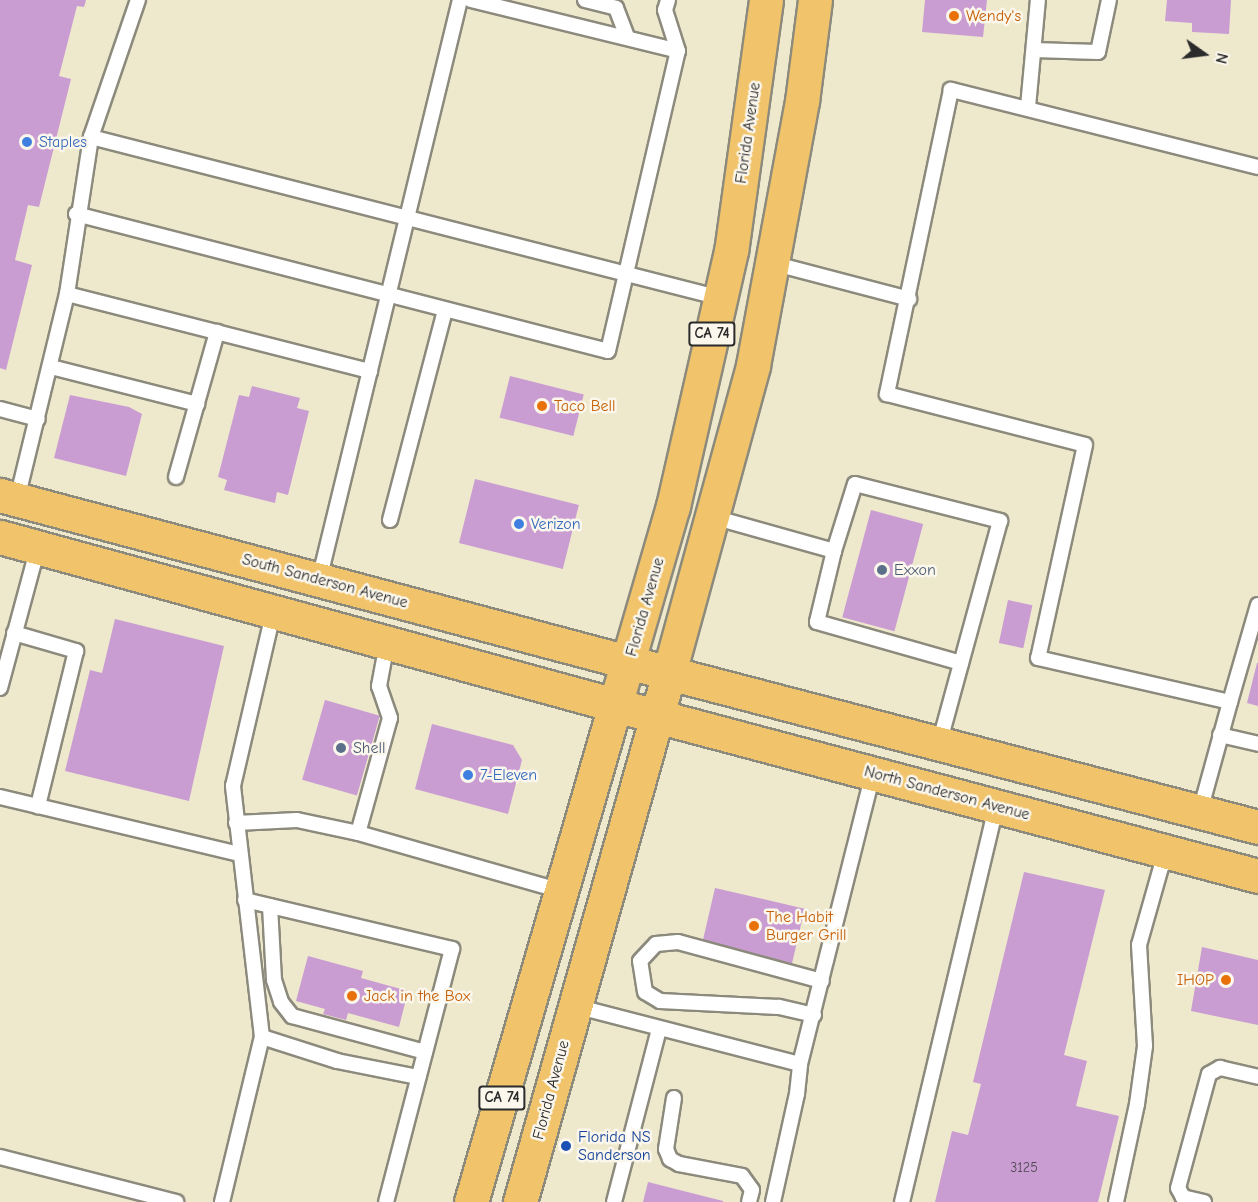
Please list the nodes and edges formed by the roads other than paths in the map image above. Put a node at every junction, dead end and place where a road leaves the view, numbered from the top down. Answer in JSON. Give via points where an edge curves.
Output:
{"nodes":[{"id":1,"x":138,"y":0,"type":"edge"},
{"id":2,"x":460,"y":0,"type":"edge"},
{"id":3,"x":471,"y":0,"type":"edge"},
{"id":4,"x":585,"y":0,"type":"edge"},
{"id":5,"x":668,"y":0,"type":"edge"},
{"id":6,"x":766,"y":0,"type":"edge"},
{"id":7,"x":816,"y":0,"type":"edge"},
{"id":8,"x":1038,"y":0,"type":"edge"},
{"id":9,"x":1109,"y":0,"type":"edge"},
{"id":10,"x":627,"y":37,"type":"junction"},
{"id":11,"x":1034,"y":50,"type":"junction"},
{"id":12,"x":678,"y":51,"type":"junction"},
{"id":13,"x":1028,"y":107,"type":"junction"},
{"id":14,"x":91,"y":137,"type":"junction"},
{"id":15,"x":1258,"y":167,"type":"edge"},
{"id":16,"x":76,"y":214,"type":"junction"},
{"id":17,"x":406,"y":219,"type":"junction"},
{"id":18,"x":772,"y":262,"type":"junction"},
{"id":19,"x":628,"y":275,"type":"junction"},
{"id":20,"x":67,"y":294,"type":"junction"},
{"id":21,"x":388,"y":296,"type":"junction"},
{"id":22,"x":721,"y":298,"type":"junction"},
{"id":23,"x":909,"y":299,"type":"junction"},
{"id":24,"x":445,"y":310,"type":"junction"},
{"id":25,"x":217,"y":332,"type":"junction"},
{"id":26,"x":51,"y":367,"type":"junction"},
{"id":27,"x":370,"y":371,"type":"junction"},
{"id":28,"x":197,"y":404,"type":"junction"},
{"id":29,"x":0,"y":409,"type":"edge"},
{"id":30,"x":38,"y":419,"type":"junction"},
{"id":31,"x":176,"y":477,"type":"dead end"},
{"id":32,"x":6,"y":503,"type":"edge"},
{"id":33,"x":713,"y":518,"type":"junction"},
{"id":34,"x":390,"y":520,"type":"dead end"},
{"id":35,"x":0,"y":537,"type":"edge"},
{"id":36,"x":38,"y":547,"type":"junction"},
{"id":37,"x":834,"y":551,"type":"junction"},
{"id":38,"x":268,"y":567,"type":"junction"},
{"id":39,"x":319,"y":580,"type":"junction"},
{"id":40,"x":1258,"y":605,"type":"edge"},
{"id":41,"x":274,"y":610,"type":"junction"},
{"id":42,"x":14,"y":633,"type":"junction"},
{"id":43,"x":387,"y":641,"type":"junction"},
{"id":44,"x":961,"y":663,"type":"junction"},
{"id":45,"x":649,"y":668,"type":"junction"},
{"id":46,"x":0,"y":688,"type":"edge"},
{"id":47,"x":1230,"y":702,"type":"junction"},
{"id":48,"x":636,"y":711,"type":"junction"},
{"id":49,"x":1220,"y":735,"type":"junction"},
{"id":50,"x":939,"y":744,"type":"junction"},
{"id":51,"x":1258,"y":744,"type":"edge"},
{"id":52,"x":873,"y":774,"type":"junction"},
{"id":53,"x":0,"y":797,"type":"edge"},
{"id":54,"x":1159,"y":801,"type":"junction"},
{"id":55,"x":38,"y":806,"type":"junction"},
{"id":56,"x":996,"y":807,"type":"junction"},
{"id":57,"x":1200,"y":811,"type":"junction"},
{"id":58,"x":1056,"y":822,"type":"junction"},
{"id":59,"x":236,"y":823,"type":"junction"},
{"id":60,"x":1258,"y":827,"type":"edge"},
{"id":61,"x":358,"y":834,"type":"junction"},
{"id":62,"x":1174,"y":853,"type":"junction"},
{"id":63,"x":240,"y":854,"type":"junction"},
{"id":64,"x":1258,"y":876,"type":"edge"},
{"id":65,"x":561,"y":891,"type":"junction"},
{"id":66,"x":245,"y":900,"type":"junction"},
{"id":67,"x":270,"y":906,"type":"junction"},
{"id":68,"x":822,"y":981,"type":"junction"},
{"id":69,"x":574,"y":1005,"type":"junction"},
{"id":70,"x":814,"y":1015,"type":"junction"},
{"id":71,"x":659,"y":1029,"type":"junction"},
{"id":72,"x":262,"y":1037,"type":"junction"},
{"id":73,"x":425,"y":1052,"type":"junction"},
{"id":74,"x":800,"y":1064,"type":"junction"},
{"id":75,"x":418,"y":1077,"type":"junction"},
{"id":76,"x":1258,"y":1077,"type":"edge"},
{"id":77,"x":674,"y":1098,"type":"dead end"},
{"id":78,"x":0,"y":1157,"type":"edge"},
{"id":79,"x":1182,"y":1199,"type":"edge"},
{"id":80,"x":176,"y":1202,"type":"edge"},
{"id":81,"x":222,"y":1202,"type":"edge"},
{"id":82,"x":386,"y":1202,"type":"edge"},
{"id":83,"x":471,"y":1202,"type":"edge"},
{"id":84,"x":520,"y":1202,"type":"edge"},
{"id":85,"x":614,"y":1202,"type":"edge"},
{"id":86,"x":749,"y":1202,"type":"edge"},
{"id":87,"x":773,"y":1202,"type":"edge"},
{"id":88,"x":902,"y":1202,"type":"edge"},
{"id":89,"x":1116,"y":1202,"type":"edge"},
{"id":90,"x":1204,"y":1202,"type":"edge"}],
"edges":[{"from":1,"to":14,"type":"lane"},
{"from":2,"to":17,"type":"lane"},
{"from":3,"to":10,"type":"lane"},
{"from":4,"to":10,"type":"lane","via":[[616,8]]},
{"from":5,"to":12,"type":"lane","via":[[665,10]]},
{"from":6,"to":22,"type":"main road","name":"Florida Avenue","number":"CA 74"},
{"from":7,"to":18,"type":"main road","name":"Florida Avenue"},
{"from":8,"to":11,"type":"lane"},
{"from":9,"to":11,"type":"lane","via":[[1098,52]]},
{"from":10,"to":12,"type":"lane"},
{"from":11,"to":13,"type":"lane"},
{"from":12,"to":19,"type":"lane"},
{"from":13,"to":15,"type":"lane"},
{"from":13,"to":23,"type":"lane","via":[[951,90]]},
{"from":14,"to":16,"type":"lane"},
{"from":14,"to":17,"type":"lane"},
{"from":16,"to":20,"type":"lane"},
{"from":16,"to":21,"type":"lane"},
{"from":17,"to":19,"type":"lane"},
{"from":17,"to":21,"type":"lane"},
{"from":18,"to":23,"type":"lane"},
{"from":18,"to":33,"type":"main road","name":"Florida Avenue","via":[[753,366]]},
{"from":19,"to":22,"type":"lane"},
{"from":19,"to":24,"type":"lane","via":[[608,351]]},
{"from":20,"to":25,"type":"lane"},
{"from":20,"to":26,"type":"lane"},
{"from":21,"to":24,"type":"lane"},
{"from":21,"to":27,"type":"lane"},
{"from":22,"to":45,"type":"main road","name":"Florida Avenue","number":"CA 74","via":[[673,506]]},
{"from":23,"to":47,"type":"lane","via":[[887,394],[1085,445],[1038,658]]},
{"from":24,"to":34,"type":"lane"},
{"from":25,"to":27,"type":"lane"},
{"from":25,"to":28,"type":"lane"},
{"from":26,"to":28,"type":"lane"},
{"from":26,"to":30,"type":"lane"},
{"from":27,"to":39,"type":"lane"},
{"from":28,"to":31,"type":"lane"},
{"from":29,"to":30,"type":"lane"},
{"from":30,"to":32,"type":"lane"},
{"from":32,"to":38,"type":"main road","name":"South Sanderson Avenue"},
{"from":33,"to":37,"type":"lane"},
{"from":33,"to":45,"type":"main road","name":"Florida Avenue"},
{"from":35,"to":36,"type":"main road"},
{"from":36,"to":38,"type":"main road","via":[[46,533],[56,530],[195,564]]},
{"from":36,"to":41,"type":"main road"},
{"from":36,"to":42,"type":"lane"},
{"from":37,"to":44,"type":"lane","via":[[817,622]]},
{"from":37,"to":44,"type":"lane","via":[[855,484],[1000,521]]},
{"from":38,"to":39,"type":"main road","name":"South Sanderson Avenue"},
{"from":39,"to":45,"type":"main road","name":"South Sanderson Avenue"},
{"from":40,"to":47,"type":"lane"},
{"from":41,"to":43,"type":"main road"},
{"from":41,"to":59,"type":"lane","via":[[233,786]]},
{"from":42,"to":46,"type":"lane"},
{"from":42,"to":55,"type":"lane","via":[[76,651]]},
{"from":43,"to":48,"type":"main road"},
{"from":43,"to":61,"type":"lane","via":[[379,686],[390,718]]},
{"from":44,"to":50,"type":"lane"},
{"from":45,"to":48,"type":"main road","name":"Florida Avenue"},
{"from":45,"to":48,"type":"main road","name":"Florida Avenue","number":"CA 74"},
{"from":45,"to":50,"type":"main road"},
{"from":47,"to":49,"type":"lane"},
{"from":48,"to":52,"type":"main road","name":"North Sanderson Avenue"},
{"from":48,"to":65,"type":"main road","name":"Florida Avenue","number":"CA 74"},
{"from":48,"to":69,"type":"main road","name":"Florida Avenue"},
{"from":49,"to":51,"type":"lane"},
{"from":49,"to":57,"type":"lane"},
{"from":50,"to":54,"type":"main road"},
{"from":52,"to":56,"type":"main road","name":"North Sanderson Avenue"},
{"from":52,"to":68,"type":"lane"},
{"from":53,"to":55,"type":"lane"},
{"from":54,"to":56,"type":"main road","via":[[1071,798],[1013,785],[1004,787]]},
{"from":54,"to":57,"type":"main road"},
{"from":55,"to":63,"type":"lane"},
{"from":56,"to":58,"type":"main road","name":"North Sanderson Avenue"},
{"from":56,"to":88,"type":"lane"},
{"from":57,"to":58,"type":"main road","via":[[1188,827],[1175,829],[1129,820]]},
{"from":57,"to":60,"type":"main road"},
{"from":58,"to":62,"type":"main road","name":"North Sanderson Avenue"},
{"from":59,"to":61,"type":"lane","via":[[297,820]]},
{"from":59,"to":63,"type":"lane"},
{"from":61,"to":65,"type":"lane"},
{"from":62,"to":64,"type":"main road","name":"North Sanderson Avenue"},
{"from":62,"to":89,"type":"lane","via":[[1161,867],[1139,945],[1145,1046]]},
{"from":63,"to":66,"type":"lane"},
{"from":65,"to":83,"type":"main road","name":"Florida Avenue","number":"CA 74"},
{"from":66,"to":67,"type":"lane"},
{"from":66,"to":72,"type":"lane"},
{"from":67,"to":73,"type":"lane","via":[[274,980],[281,1002],[292,1016]]},
{"from":67,"to":73,"type":"lane","via":[[452,949]]},
{"from":68,"to":70,"type":"lane"},
{"from":68,"to":70,"type":"lane","via":[[678,942],[656,944],[640,961],[645,992],[660,1001],[778,1008]]},
{"from":69,"to":71,"type":"lane"},
{"from":69,"to":84,"type":"main road","name":"Florida Avenue"},
{"from":70,"to":74,"type":"lane"},
{"from":71,"to":74,"type":"lane"},
{"from":71,"to":85,"type":"lane"},
{"from":72,"to":75,"type":"lane","via":[[337,1061]]},
{"from":72,"to":81,"type":"lane"},
{"from":73,"to":75,"type":"lane"},
{"from":74,"to":87,"type":"lane"},
{"from":75,"to":82,"type":"lane"},
{"from":76,"to":79,"type":"lane","via":[[1220,1068],[1209,1074],[1178,1188]]},
{"from":77,"to":86,"type":"lane","via":[[666,1149],[670,1158],[679,1164],[742,1176],[752,1190]]},
{"from":78,"to":80,"type":"lane"},
{"from":79,"to":90,"type":"lane"}]}
